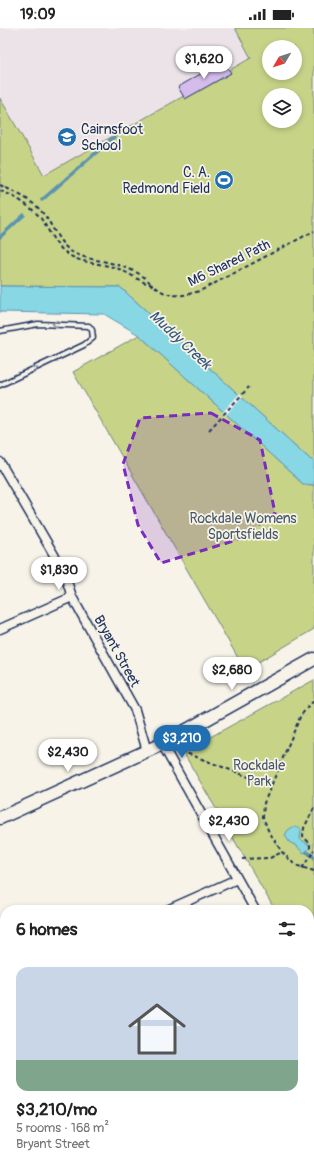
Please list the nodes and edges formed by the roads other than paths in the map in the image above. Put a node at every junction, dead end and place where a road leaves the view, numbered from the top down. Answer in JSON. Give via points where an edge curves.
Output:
{"nodes":[{"id":1,"x":0,"y":331,"type":"edge"},
{"id":2,"x":0,"y":385,"type":"edge"},
{"id":3,"x":0,"y":462,"type":"edge"},
{"id":4,"x":72,"y":597,"type":"junction"},
{"id":5,"x":0,"y":629,"type":"edge"},
{"id":6,"x":314,"y":659,"type":"edge"},
{"id":7,"x":162,"y":744,"type":"junction"},
{"id":8,"x":147,"y":751,"type":"junction"},
{"id":9,"x":0,"y":818,"type":"edge"},
{"id":10,"x":238,"y":879,"type":"junction"},
{"id":11,"x":178,"y":905,"type":"edge"},
{"id":12,"x":252,"y":905,"type":"edge"}],
"edges":[{"from":2,"to":1,"type":"lane","one_way":true,"via":[[84,345],[93,338],[89,326],[38,324]]},
{"from":3,"to":4,"type":"street","name":"Bryant Street","via":[[64,572]]},
{"from":4,"to":5,"type":"street"},
{"from":4,"to":8,"type":"street","name":"Bryant Street","via":[[135,710]]},
{"from":6,"to":7,"type":"main road"},
{"from":7,"to":8,"type":"main road"},
{"from":7,"to":10,"type":"street"},
{"from":8,"to":9,"type":"main road"},
{"from":10,"to":11,"type":"street"},
{"from":10,"to":12,"type":"street"}]}
